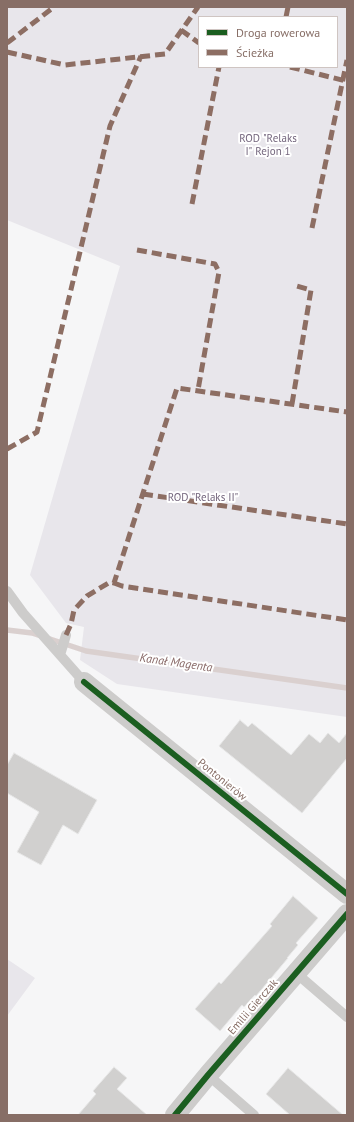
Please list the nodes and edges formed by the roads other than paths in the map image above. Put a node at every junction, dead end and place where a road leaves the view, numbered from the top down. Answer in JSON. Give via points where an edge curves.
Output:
{"nodes":[{"id":1,"x":7,"y":592,"type":"edge"},
{"id":2,"x":66,"y":635,"type":"dead end"},
{"id":3,"x":60,"y":655,"type":"junction"},
{"id":4,"x":84,"y":682,"type":"joint"},
{"id":5,"x":347,"y":894,"type":"edge"},
{"id":6,"x":347,"y":914,"type":"edge"},
{"id":7,"x":296,"y":973,"type":"junction"},
{"id":8,"x":347,"y":1017,"type":"edge"},
{"id":9,"x":208,"y":1075,"type":"junction"},
{"id":10,"x":175,"y":1115,"type":"edge"},
{"id":11,"x":254,"y":1115,"type":"edge"}],
"edges":[{"from":1,"to":3,"type":"lane","name":"Pontonierów"},
{"from":2,"to":3,"type":"lane"},
{"from":3,"to":4,"type":"lane","name":"Pontonierów"},
{"from":4,"to":5,"type":"street","name":"Pontonierów"},
{"from":6,"to":7,"type":"street","name":"Emilii Gierczak"},
{"from":7,"to":8,"type":"lane"},
{"from":7,"to":9,"type":"street","name":"Emilii Gierczak"},
{"from":9,"to":10,"type":"street","name":"Emilii Gierczak"},
{"from":9,"to":11,"type":"lane"}]}
